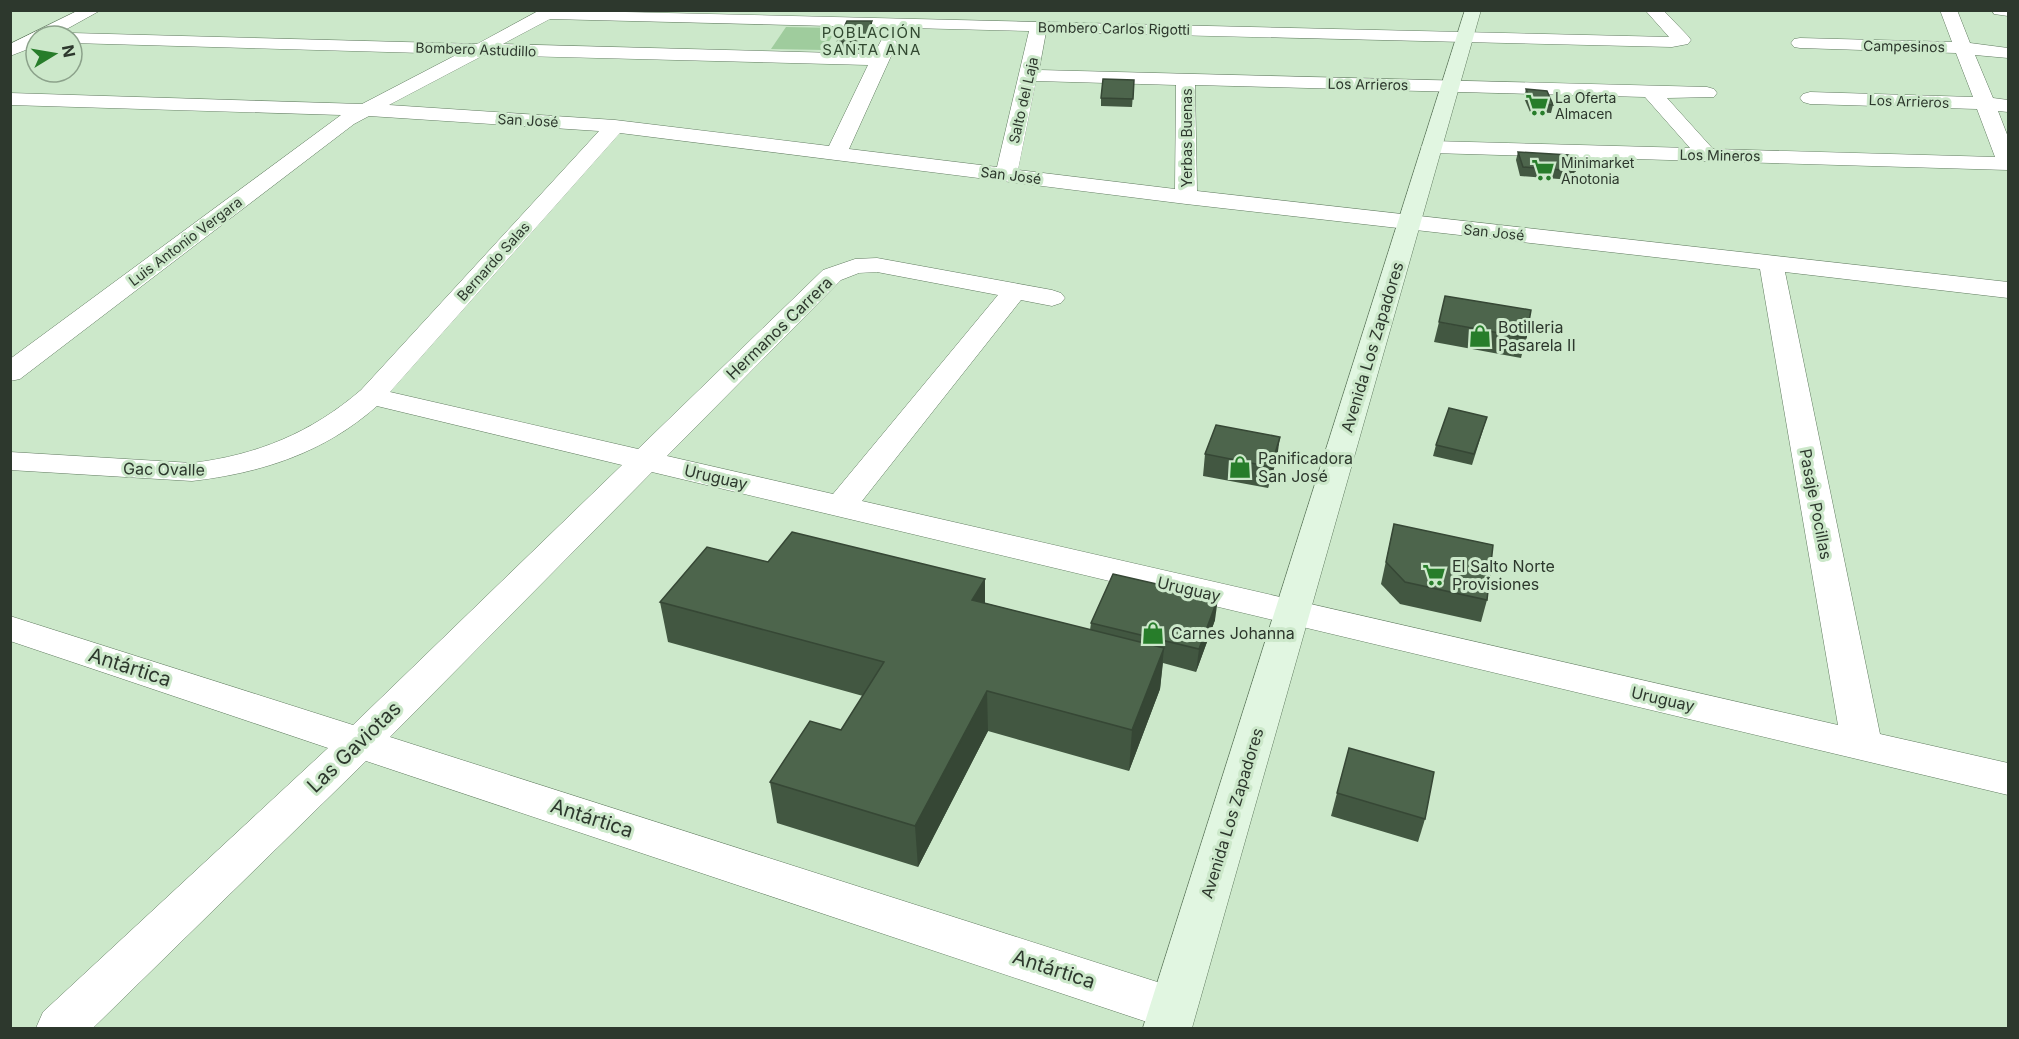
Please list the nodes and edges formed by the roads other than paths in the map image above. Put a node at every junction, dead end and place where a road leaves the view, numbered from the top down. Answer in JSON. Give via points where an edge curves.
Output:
{"nodes":[{"id":1,"x":93,"y":10,"type":"edge"},
{"id":2,"x":1135,"y":10,"type":"edge"},
{"id":3,"x":1473,"y":10,"type":"edge"},
{"id":4,"x":1653,"y":10,"type":"edge"},
{"id":5,"x":1948,"y":10,"type":"edge"},
{"id":6,"x":2000,"y":10,"type":"edge"},
{"id":7,"x":2008,"y":11,"type":"edge"},
{"id":8,"x":551,"y":12,"type":"edge"},
{"id":9,"x":822,"y":16,"type":"edge"},
{"id":10,"x":898,"y":23,"type":"junction"},
{"id":11,"x":65,"y":24,"type":"edge"},
{"id":12,"x":1039,"y":26,"type":"junction"},
{"id":13,"x":1134,"y":28,"type":"junction"},
{"id":14,"x":1465,"y":37,"type":"junction"},
{"id":15,"x":84,"y":38,"type":"edge"},
{"id":16,"x":1800,"y":44,"type":"dead end"},
{"id":17,"x":24,"y":45,"type":"edge"},
{"id":18,"x":1963,"y":48,"type":"junction"},
{"id":19,"x":478,"y":49,"type":"junction"},
{"id":20,"x":10,"y":51,"type":"edge"},
{"id":21,"x":2008,"y":53,"type":"edge"},
{"id":22,"x":880,"y":60,"type":"junction"},
{"id":23,"x":1028,"y":75,"type":"junction"},
{"id":24,"x":1185,"y":79,"type":"junction"},
{"id":25,"x":1449,"y":86,"type":"junction"},
{"id":26,"x":1650,"y":91,"type":"junction"},
{"id":27,"x":1707,"y":93,"type":"dead end"},
{"id":28,"x":1810,"y":98,"type":"dead end"},
{"id":29,"x":10,"y":99,"type":"edge"},
{"id":30,"x":40,"y":100,"type":"junction"},
{"id":31,"x":1985,"y":103,"type":"junction"},
{"id":32,"x":2008,"y":106,"type":"edge"},
{"id":33,"x":362,"y":112,"type":"junction"},
{"id":34,"x":10,"y":117,"type":"edge"},
{"id":35,"x":615,"y":126,"type":"junction"},
{"id":36,"x":1432,"y":147,"type":"junction"},
{"id":37,"x":836,"y":153,"type":"junction"},
{"id":38,"x":1706,"y":154,"type":"junction"},
{"id":39,"x":2008,"y":163,"type":"edge"},
{"id":40,"x":1006,"y":174,"type":"junction"},
{"id":41,"x":1186,"y":197,"type":"junction"},
{"id":42,"x":1409,"y":223,"type":"junction"},
{"id":43,"x":1771,"y":263,"type":"junction"},
{"id":44,"x":2008,"y":290,"type":"edge"},
{"id":45,"x":1014,"y":291,"type":"junction"},
{"id":46,"x":1052,"y":298,"type":"dead end"},
{"id":47,"x":10,"y":373,"type":"edge"},
{"id":48,"x":371,"y":396,"type":"junction"},
{"id":49,"x":645,"y":460,"type":"junction"},
{"id":50,"x":10,"y":461,"type":"edge"},
{"id":51,"x":840,"y":507,"type":"junction"},
{"id":52,"x":1292,"y":613,"type":"junction"},
{"id":53,"x":10,"y":628,"type":"edge"},
{"id":54,"x":360,"y":742,"type":"junction"},
{"id":55,"x":1862,"y":745,"type":"junction"},
{"id":56,"x":2008,"y":779,"type":"edge"},
{"id":57,"x":1170,"y":1019,"type":"edge"},
{"id":58,"x":60,"y":1029,"type":"edge"}],
"edges":[{"from":1,"to":11,"type":"street"},
{"from":2,"to":13,"type":"street"},
{"from":3,"to":14,"type":"main road","name":"Avenida Los Zapadores"},
{"from":4,"to":14,"type":"street","name":"Bombero Carlos Rigotti","via":[[1682,38],[1680,41]]},
{"from":5,"to":18,"type":"street"},
{"from":6,"to":7,"type":"street"},
{"from":8,"to":9,"type":"street","name":"Bombero Carlos Rigotti"},
{"from":8,"to":19,"type":"street","name":"Luis Antonio Vergara"},
{"from":9,"to":10,"type":"street","name":"Bombero Carlos Rigotti"},
{"from":10,"to":12,"type":"street","name":"Bombero Carlos Rigotti"},
{"from":10,"to":22,"type":"street"},
{"from":12,"to":13,"type":"street","name":"Bombero Carlos Rigotti"},
{"from":12,"to":23,"type":"street","name":"Salto del Laja"},
{"from":13,"to":14,"type":"street","name":"Bombero Carlos Rigotti"},
{"from":14,"to":25,"type":"main road","name":"Avenida Los Zapadores"},
{"from":15,"to":19,"type":"street","name":"Bombero Astudillo"},
{"from":16,"to":18,"type":"street","name":"Campesinos"},
{"from":17,"to":20,"type":"street"},
{"from":18,"to":21,"type":"street","name":"Campesinos"},
{"from":18,"to":31,"type":"street"},
{"from":19,"to":22,"type":"street","name":"Bombero Astudillo"},
{"from":19,"to":33,"type":"street","name":"Luis Antonio Vergara"},
{"from":22,"to":37,"type":"street"},
{"from":23,"to":24,"type":"street","name":"Los Arrieros"},
{"from":23,"to":40,"type":"street","name":"Salto del Laja"},
{"from":24,"to":25,"type":"street","name":"Los Arrieros"},
{"from":24,"to":41,"type":"street","name":"Yerbas Buenas"},
{"from":25,"to":26,"type":"street","name":"Los Arrieros"},
{"from":25,"to":36,"type":"main road","name":"Avenida Los Zapadores"},
{"from":26,"to":27,"type":"street","name":"Los Arrieros"},
{"from":26,"to":38,"type":"street"},
{"from":28,"to":31,"type":"street","name":"Los Arrieros"},
{"from":29,"to":30,"type":"street","name":"San José"},
{"from":30,"to":33,"type":"street","name":"San José"},
{"from":30,"to":34,"type":"street"},
{"from":31,"to":32,"type":"street","name":"Los Arrieros"},
{"from":31,"to":39,"type":"street"},
{"from":33,"to":35,"type":"street","name":"San José"},
{"from":33,"to":47,"type":"street","name":"Luis Antonio Vergara"},
{"from":35,"to":37,"type":"street","name":"San José"},
{"from":35,"to":48,"type":"street","name":"Bernardo Salas"},
{"from":36,"to":38,"type":"street","name":"Los Mineros"},
{"from":36,"to":42,"type":"main road","name":"Avenida Los Zapadores"},
{"from":37,"to":40,"type":"street","name":"San José"},
{"from":38,"to":39,"type":"street","name":"Los Mineros"},
{"from":40,"to":41,"type":"street","name":"San José"},
{"from":41,"to":42,"type":"street","name":"San José"},
{"from":42,"to":43,"type":"street","name":"San José"},
{"from":42,"to":52,"type":"main road","name":"Avenida Los Zapadores"},
{"from":43,"to":44,"type":"street","name":"San José"},
{"from":43,"to":55,"type":"street","name":"Pasaje Pocillas"},
{"from":45,"to":46,"type":"street","name":"Hermanos Carrera"},
{"from":45,"to":49,"type":"street","name":"Hermanos Carrera","via":[[876,265],[842,270],[832,275]]},
{"from":45,"to":51,"type":"street"},
{"from":48,"to":49,"type":"street","name":"Uruguay"},
{"from":48,"to":50,"type":"street","name":"Gac Ovalle","via":[[340,423],[306,442],[217,470],[192,472]]},
{"from":49,"to":51,"type":"street","name":"Uruguay"},
{"from":49,"to":54,"type":"street","name":"Las Gaviotas"},
{"from":51,"to":52,"type":"street","name":"Uruguay"},
{"from":52,"to":55,"type":"street","name":"Uruguay"},
{"from":52,"to":57,"type":"main road","name":"Avenida Los Zapadores"},
{"from":53,"to":54,"type":"street","name":"Antártica"},
{"from":54,"to":57,"type":"street","name":"Antártica"},
{"from":54,"to":58,"type":"street","name":"Las Gaviotas"},
{"from":55,"to":56,"type":"street","name":"Uruguay"}]}
